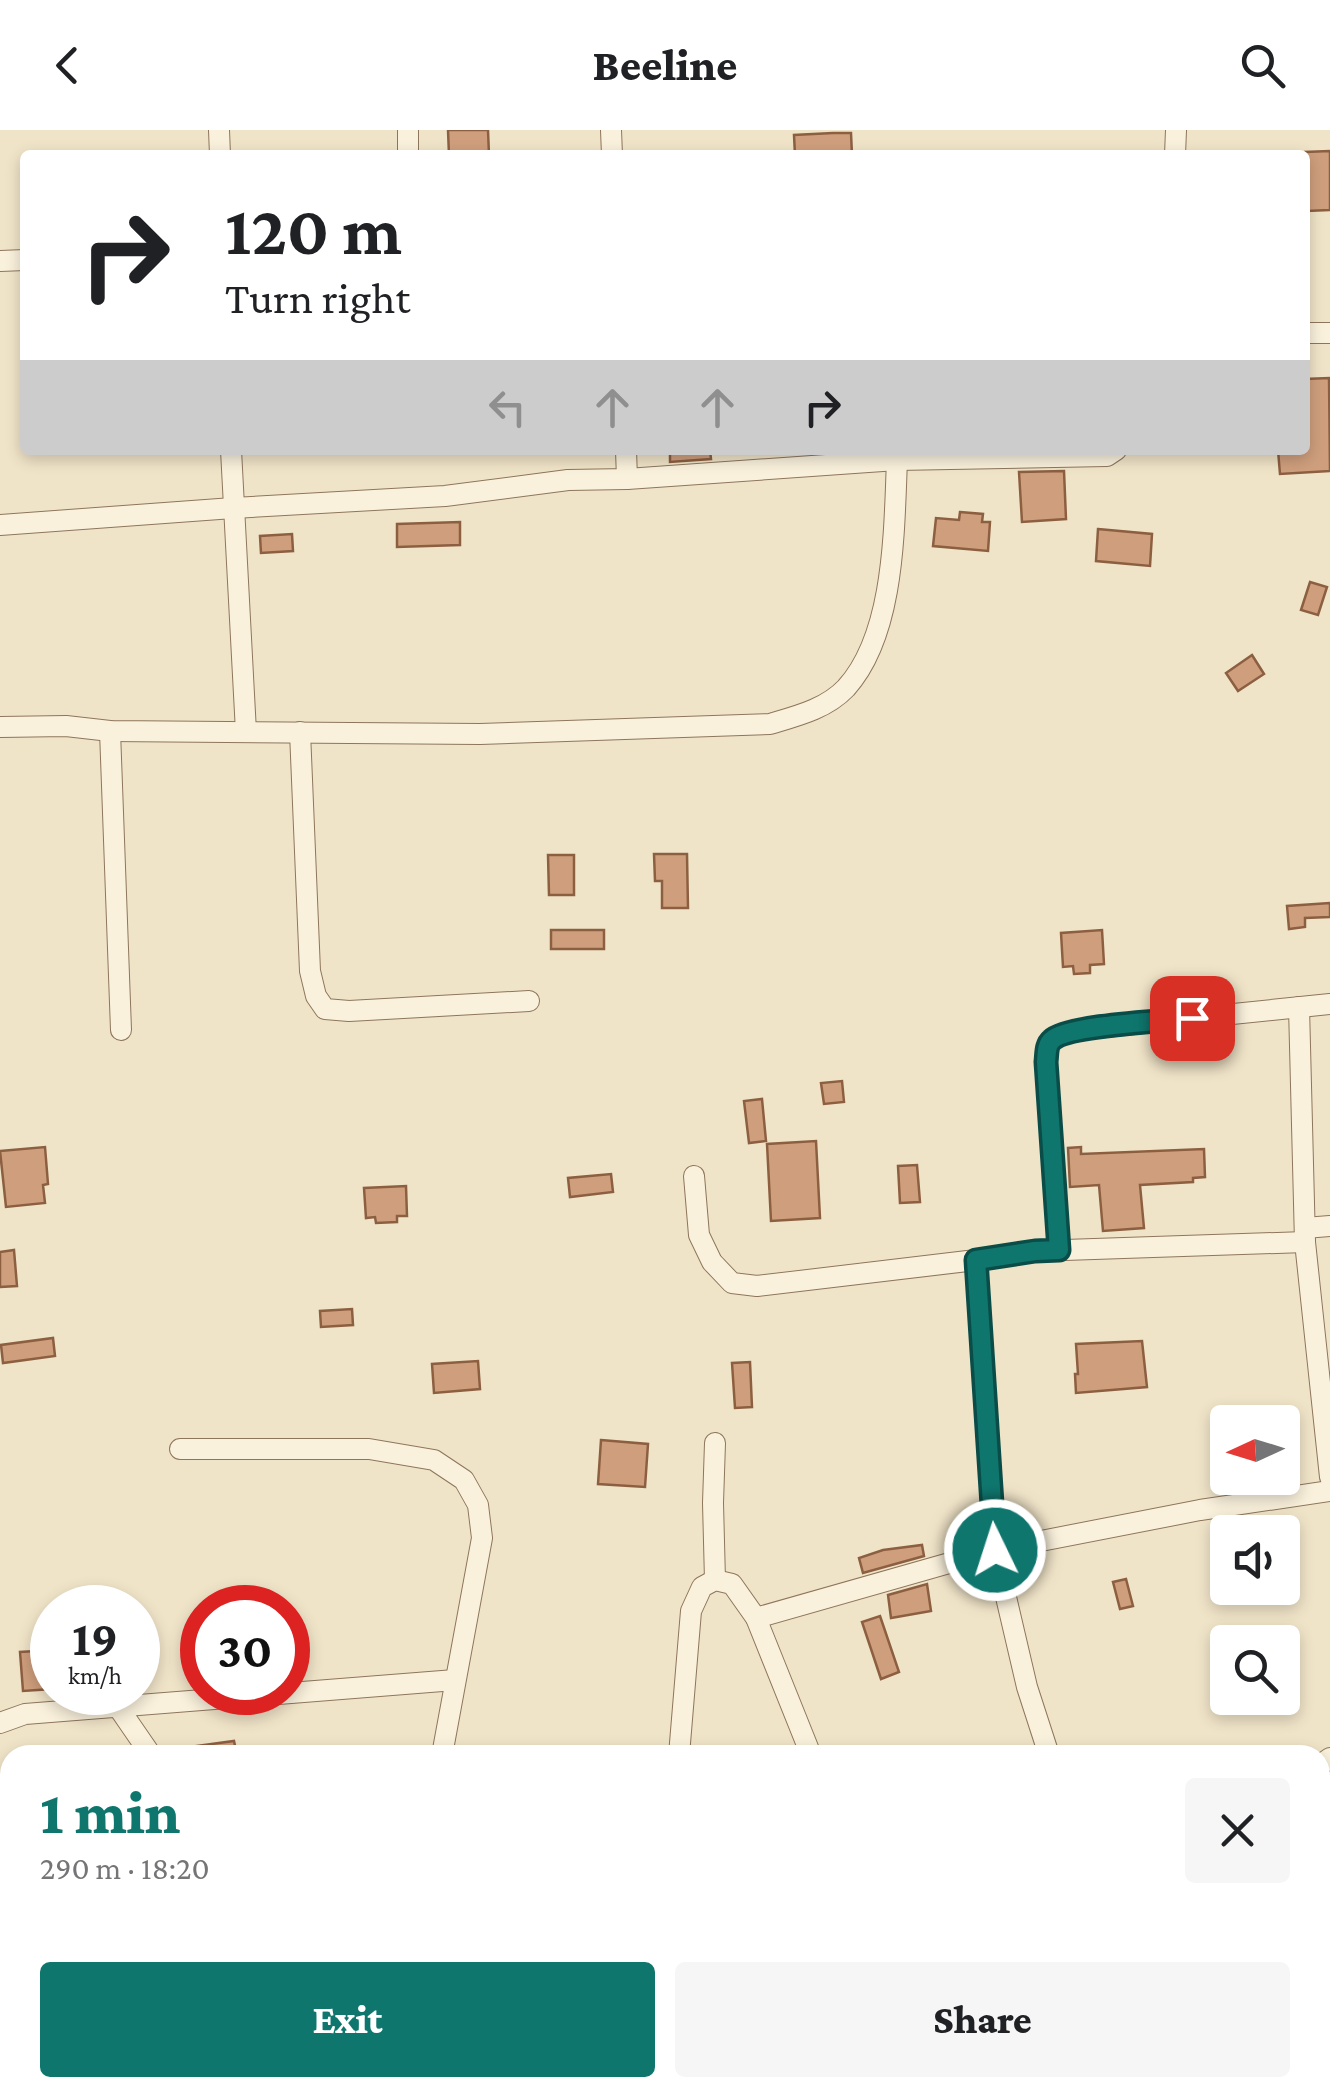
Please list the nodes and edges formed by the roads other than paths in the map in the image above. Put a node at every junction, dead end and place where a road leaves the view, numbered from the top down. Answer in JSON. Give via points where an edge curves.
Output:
{"nodes":[{"id":1,"x":230,"y":455,"type":"edge"},
{"id":2,"x":626,"y":455,"type":"edge"},
{"id":3,"x":1108,"y":455,"type":"edge"},
{"id":4,"x":898,"y":460,"type":"junction"},
{"id":5,"x":628,"y":479,"type":"junction"},
{"id":6,"x":234,"y":508,"type":"junction"},
{"id":7,"x":0,"y":526,"type":"edge"},
{"id":8,"x":0,"y":727,"type":"edge"},
{"id":9,"x":110,"y":732,"type":"junction"},
{"id":10,"x":246,"y":732,"type":"junction"},
{"id":11,"x":300,"y":732,"type":"junction"},
{"id":12,"x":529,"y":1001,"type":"dead end"},
{"id":13,"x":1330,"y":1004,"type":"edge"},
{"id":14,"x":1299,"y":1008,"type":"junction"},
{"id":15,"x":121,"y":1030,"type":"dead end"},
{"id":16,"x":694,"y":1176,"type":"dead end"},
{"id":17,"x":1330,"y":1226,"type":"edge"},
{"id":18,"x":1305,"y":1235,"type":"junction"},
{"id":19,"x":1059,"y":1250,"type":"junction"},
{"id":20,"x":976,"y":1260,"type":"junction"},
{"id":21,"x":715,"y":1442,"type":"dead end"},
{"id":22,"x":180,"y":1448,"type":"dead end"},
{"id":23,"x":1330,"y":1477,"type":"edge"},
{"id":24,"x":1330,"y":1491,"type":"edge"},
{"id":25,"x":995,"y":1550,"type":"junction"},
{"id":26,"x":716,"y":1580,"type":"junction"},
{"id":27,"x":756,"y":1618,"type":"junction"},
{"id":28,"x":455,"y":1680,"type":"junction"},
{"id":29,"x":160,"y":1703,"type":"edge"},
{"id":30,"x":30,"y":1714,"type":"edge"},
{"id":31,"x":124,"y":1715,"type":"edge"},
{"id":32,"x":0,"y":1723,"type":"edge"},
{"id":33,"x":144,"y":1745,"type":"edge"},
{"id":34,"x":444,"y":1745,"type":"edge"},
{"id":35,"x":680,"y":1745,"type":"edge"},
{"id":36,"x":807,"y":1745,"type":"edge"},
{"id":37,"x":1046,"y":1745,"type":"edge"}],
"edges":[{"from":1,"to":6,"type":"street"},
{"from":2,"to":5,"type":"street"},
{"from":3,"to":4,"type":"street"},
{"from":4,"to":5,"type":"street"},
{"from":4,"to":11,"type":"street","via":[[894,541],[875,638],[844,690],[810,712],[770,724],[480,734]]},
{"from":5,"to":6,"type":"street"},
{"from":6,"to":7,"type":"street"},
{"from":6,"to":10,"type":"street"},
{"from":8,"to":9,"type":"street"},
{"from":9,"to":10,"type":"street"},
{"from":9,"to":15,"type":"street"},
{"from":10,"to":11,"type":"street"},
{"from":11,"to":12,"type":"street","via":[[310,971],[325,1009]]},
{"from":13,"to":14,"type":"street"},
{"from":14,"to":18,"type":"street"},
{"from":14,"to":19,"type":"street","via":[[1054,1037],[1046,1062]]},
{"from":16,"to":20,"type":"street","via":[[699,1235],[732,1283],[758,1286]]},
{"from":17,"to":18,"type":"street"},
{"from":18,"to":19,"type":"street"},
{"from":18,"to":23,"type":"street"},
{"from":19,"to":20,"type":"street"},
{"from":20,"to":25,"type":"street"},
{"from":21,"to":26,"type":"street"},
{"from":22,"to":28,"type":"street","via":[[369,1449],[434,1460],[464,1480],[478,1505],[482,1538]]},
{"from":24,"to":25,"type":"street"},
{"from":25,"to":27,"type":"street"},
{"from":25,"to":37,"type":"street"},
{"from":26,"to":27,"type":"street","via":[[732,1584]]},
{"from":26,"to":35,"type":"street","via":[[702,1586],[691,1611]]},
{"from":27,"to":36,"type":"street"},
{"from":28,"to":29,"type":"street"},
{"from":28,"to":34,"type":"street"},
{"from":30,"to":32,"type":"street"},
{"from":31,"to":33,"type":"street"}]}
